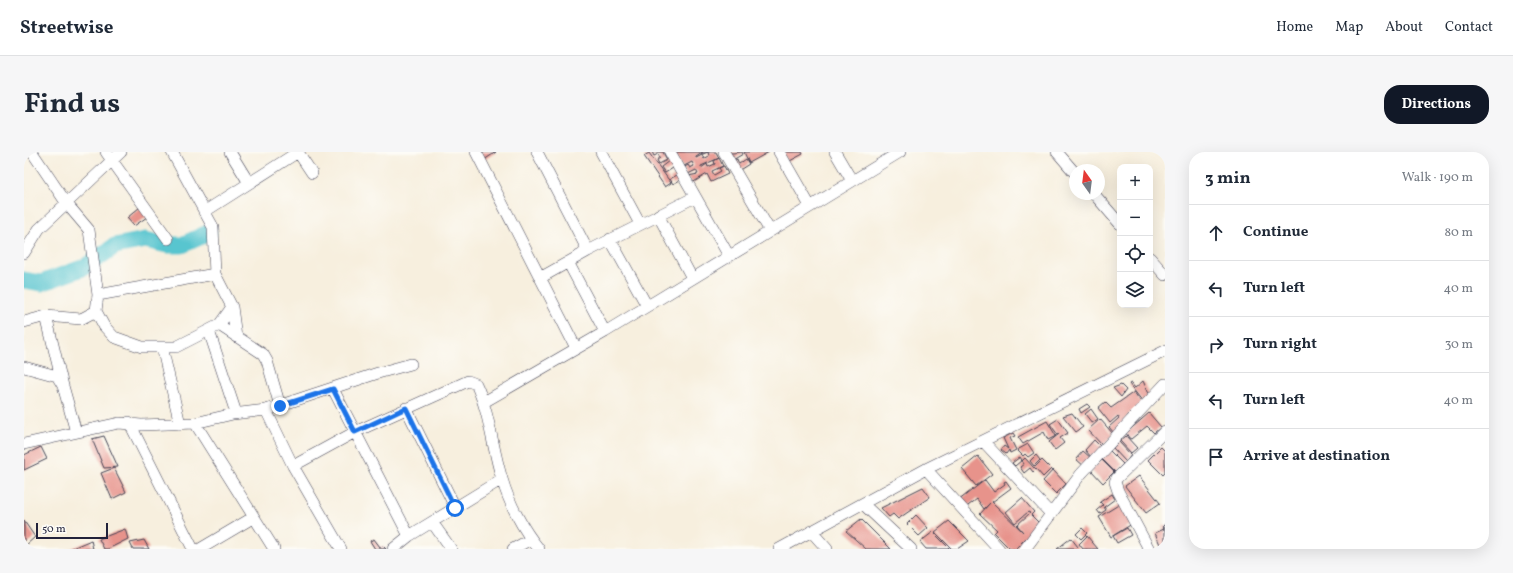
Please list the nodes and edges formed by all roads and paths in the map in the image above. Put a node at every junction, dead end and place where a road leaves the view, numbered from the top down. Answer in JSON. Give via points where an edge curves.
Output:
{"nodes":[{"id":1,"x":32,"y":152,"type":"edge"},
{"id":2,"x":121,"y":152,"type":"edge"},
{"id":3,"x":172,"y":152,"type":"edge"},
{"id":4,"x":230,"y":152,"type":"edge"},
{"id":5,"x":298,"y":152,"type":"edge"},
{"id":6,"x":476,"y":152,"type":"edge"},
{"id":7,"x":537,"y":152,"type":"edge"},
{"id":8,"x":602,"y":152,"type":"edge"},
{"id":9,"x":670,"y":152,"type":"edge"},
{"id":10,"x":724,"y":152,"type":"edge"},
{"id":11,"x":779,"y":152,"type":"edge"},
{"id":12,"x":835,"y":152,"type":"edge"},
{"id":13,"x":900,"y":152,"type":"edge"},
{"id":14,"x":1057,"y":152,"type":"edge"},
{"id":15,"x":109,"y":156,"type":"edge"},
{"id":16,"x":1069,"y":166,"type":"edge"},
{"id":17,"x":312,"y":173,"type":"dead end"},
{"id":18,"x":852,"y":181,"type":"junction"},
{"id":19,"x":249,"y":183,"type":"junction"},
{"id":20,"x":695,"y":197,"type":"junction"},
{"id":21,"x":1099,"y":200,"type":"edge"},
{"id":22,"x":67,"y":204,"type":"junction"},
{"id":23,"x":810,"y":206,"type":"junction"},
{"id":24,"x":204,"y":212,"type":"junction"},
{"id":25,"x":658,"y":215,"type":"junction"},
{"id":26,"x":1117,"y":221,"type":"edge"},
{"id":27,"x":640,"y":224,"type":"junction"},
{"id":28,"x":770,"y":231,"type":"junction"},
{"id":29,"x":168,"y":239,"type":"dead end"},
{"id":30,"x":610,"y":239,"type":"junction"},
{"id":31,"x":588,"y":251,"type":"junction"},
{"id":32,"x":24,"y":253,"type":"edge"},
{"id":33,"x":729,"y":256,"type":"junction"},
{"id":34,"x":1153,"y":261,"type":"edge"},
{"id":35,"x":568,"y":262,"type":"junction"},
{"id":36,"x":215,"y":274,"type":"junction"},
{"id":37,"x":1165,"y":275,"type":"edge"},
{"id":38,"x":540,"y":278,"type":"junction"},
{"id":39,"x":692,"y":278,"type":"junction"},
{"id":40,"x":98,"y":295,"type":"junction"},
{"id":41,"x":647,"y":306,"type":"junction"},
{"id":42,"x":232,"y":307,"type":"junction"},
{"id":43,"x":96,"y":311,"type":"junction"},
{"id":44,"x":46,"y":316,"type":"junction"},
{"id":45,"x":24,"y":322,"type":"edge"},
{"id":46,"x":214,"y":328,"type":"junction"},
{"id":47,"x":605,"y":332,"type":"junction"},
{"id":48,"x":236,"y":337,"type":"junction"},
{"id":49,"x":162,"y":347,"type":"junction"},
{"id":50,"x":576,"y":348,"type":"junction"},
{"id":51,"x":1165,"y":351,"type":"edge"},
{"id":52,"x":411,"y":364,"type":"dead end"},
{"id":53,"x":24,"y":367,"type":"edge"},
{"id":54,"x":1165,"y":384,"type":"edge"},
{"id":55,"x":64,"y":386,"type":"junction"},
{"id":56,"x":333,"y":389,"type":"junction"},
{"id":57,"x":484,"y":402,"type":"junction"},
{"id":58,"x":280,"y":406,"type":"junction"},
{"id":59,"x":406,"y":408,"type":"junction"},
{"id":60,"x":266,"y":410,"type":"junction"},
{"id":61,"x":236,"y":413,"type":"junction"},
{"id":62,"x":129,"y":422,"type":"junction"},
{"id":63,"x":195,"y":423,"type":"junction"},
{"id":64,"x":180,"y":424,"type":"junction"},
{"id":65,"x":1165,"y":431,"type":"edge"},
{"id":66,"x":76,"y":432,"type":"junction"},
{"id":67,"x":355,"y":432,"type":"junction"},
{"id":68,"x":983,"y":441,"type":"junction"},
{"id":69,"x":24,"y":444,"type":"edge"},
{"id":70,"x":294,"y":466,"type":"junction"},
{"id":71,"x":926,"y":469,"type":"junction"},
{"id":72,"x":502,"y":479,"type":"junction"},
{"id":73,"x":863,"y":504,"type":"junction"},
{"id":74,"x":455,"y":508,"type":"junction"},
{"id":75,"x":1051,"y":514,"type":"junction"},
{"id":76,"x":254,"y":517,"type":"junction"},
{"id":77,"x":432,"y":522,"type":"junction"},
{"id":78,"x":811,"y":531,"type":"junction"},
{"id":79,"x":409,"y":536,"type":"junction"},
{"id":80,"x":531,"y":539,"type":"junction"},
{"id":81,"x":208,"y":547,"type":"edge"},
{"id":82,"x":193,"y":549,"type":"edge"},
{"id":83,"x":274,"y":549,"type":"edge"},
{"id":84,"x":341,"y":549,"type":"edge"},
{"id":85,"x":393,"y":549,"type":"edge"},
{"id":86,"x":451,"y":549,"type":"edge"},
{"id":87,"x":513,"y":549,"type":"edge"},
{"id":88,"x":539,"y":549,"type":"edge"},
{"id":89,"x":779,"y":549,"type":"edge"},
{"id":90,"x":827,"y":549,"type":"edge"},
{"id":91,"x":911,"y":549,"type":"edge"},
{"id":92,"x":999,"y":549,"type":"edge"},
{"id":93,"x":1025,"y":549,"type":"edge"},
{"id":94,"x":1149,"y":549,"type":"edge"}],
"edges":[{"from":1,"to":22,"type":"street"},
{"from":2,"to":15,"type":"street"},
{"from":3,"to":24,"type":"street"},
{"from":4,"to":19,"type":"street"},
{"from":5,"to":17,"type":"street"},
{"from":5,"to":19,"type":"street"},
{"from":6,"to":38,"type":"street"},
{"from":7,"to":31,"type":"street"},
{"from":8,"to":27,"type":"street"},
{"from":9,"to":20,"type":"street"},
{"from":10,"to":28,"type":"street"},
{"from":11,"to":23,"type":"street"},
{"from":12,"to":18,"type":"street"},
{"from":13,"to":18,"type":"street"},
{"from":14,"to":16,"type":"street"},
{"from":15,"to":22,"type":"street"},
{"from":15,"to":29,"type":"street"},
{"from":18,"to":23,"type":"street"},
{"from":19,"to":24,"type":"street"},
{"from":20,"to":25,"type":"street"},
{"from":20,"to":33,"type":"street"},
{"from":21,"to":26,"type":"street"},
{"from":22,"to":32,"type":"street","via":[[39,229]]},
{"from":22,"to":40,"type":"street","via":[[89,230]]},
{"from":23,"to":28,"type":"street"},
{"from":24,"to":36,"type":"street","via":[[213,227]]},
{"from":25,"to":27,"type":"street"},
{"from":25,"to":39,"type":"street"},
{"from":27,"to":30,"type":"street"},
{"from":28,"to":33,"type":"street"},
{"from":30,"to":31,"type":"street"},
{"from":30,"to":41,"type":"street"},
{"from":31,"to":35,"type":"street"},
{"from":33,"to":39,"type":"street"},
{"from":34,"to":37,"type":"street"},
{"from":35,"to":38,"type":"street"},
{"from":35,"to":47,"type":"street"},
{"from":36,"to":40,"type":"street"},
{"from":36,"to":42,"type":"street"},
{"from":38,"to":50,"type":"street"},
{"from":39,"to":41,"type":"street"},
{"from":40,"to":43,"type":"street"},
{"from":41,"to":47,"type":"street"},
{"from":42,"to":46,"type":"street"},
{"from":42,"to":48,"type":"street"},
{"from":43,"to":44,"type":"street","via":[[81,319]]},
{"from":43,"to":49,"type":"street","via":[[114,337],[142,347]]},
{"from":44,"to":45,"type":"street"},
{"from":44,"to":55,"type":"street"},
{"from":46,"to":48,"type":"street"},
{"from":46,"to":49,"type":"street","via":[[176,347]]},
{"from":46,"to":61,"type":"street"},
{"from":47,"to":50,"type":"street"},
{"from":48,"to":58,"type":"street","via":[[263,354],[268,362]]},
{"from":49,"to":64,"type":"street"},
{"from":50,"to":57,"type":"street"},
{"from":51,"to":68,"type":"street"},
{"from":52,"to":56,"type":"street"},
{"from":53,"to":55,"type":"street","via":[[57,376]]},
{"from":54,"to":75,"type":"street","via":[[1081,474]]},
{"from":55,"to":66,"type":"street"},
{"from":56,"to":58,"type":"street"},
{"from":56,"to":67,"type":"street"},
{"from":57,"to":59,"type":"street","via":[[476,384],[468,381]]},
{"from":57,"to":72,"type":"street"},
{"from":58,"to":60,"type":"street"},
{"from":59,"to":67,"type":"street"},
{"from":59,"to":74,"type":"street"},
{"from":60,"to":61,"type":"street"},
{"from":60,"to":70,"type":"street"},
{"from":61,"to":63,"type":"street"},
{"from":62,"to":64,"type":"street","via":[[142,425]]},
{"from":62,"to":66,"type":"street"},
{"from":62,"to":82,"type":"street"},
{"from":63,"to":64,"type":"street"},
{"from":63,"to":76,"type":"street"},
{"from":65,"to":94,"type":"street","via":[[1115,482]]},
{"from":66,"to":69,"type":"street"},
{"from":67,"to":70,"type":"street"},
{"from":67,"to":79,"type":"street"},
{"from":68,"to":71,"type":"street"},
{"from":68,"to":75,"type":"street"},
{"from":70,"to":84,"type":"street"},
{"from":71,"to":73,"type":"street"},
{"from":71,"to":92,"type":"street"},
{"from":72,"to":74,"type":"street"},
{"from":72,"to":80,"type":"street"},
{"from":73,"to":78,"type":"street"},
{"from":73,"to":91,"type":"street"},
{"from":74,"to":77,"type":"street"},
{"from":75,"to":93,"type":"street"},
{"from":76,"to":81,"type":"street"},
{"from":76,"to":83,"type":"street"},
{"from":77,"to":79,"type":"street"},
{"from":77,"to":86,"type":"street"},
{"from":78,"to":89,"type":"street"},
{"from":78,"to":90,"type":"street"},
{"from":79,"to":85,"type":"street"},
{"from":80,"to":87,"type":"street"},
{"from":80,"to":88,"type":"street"}]}
